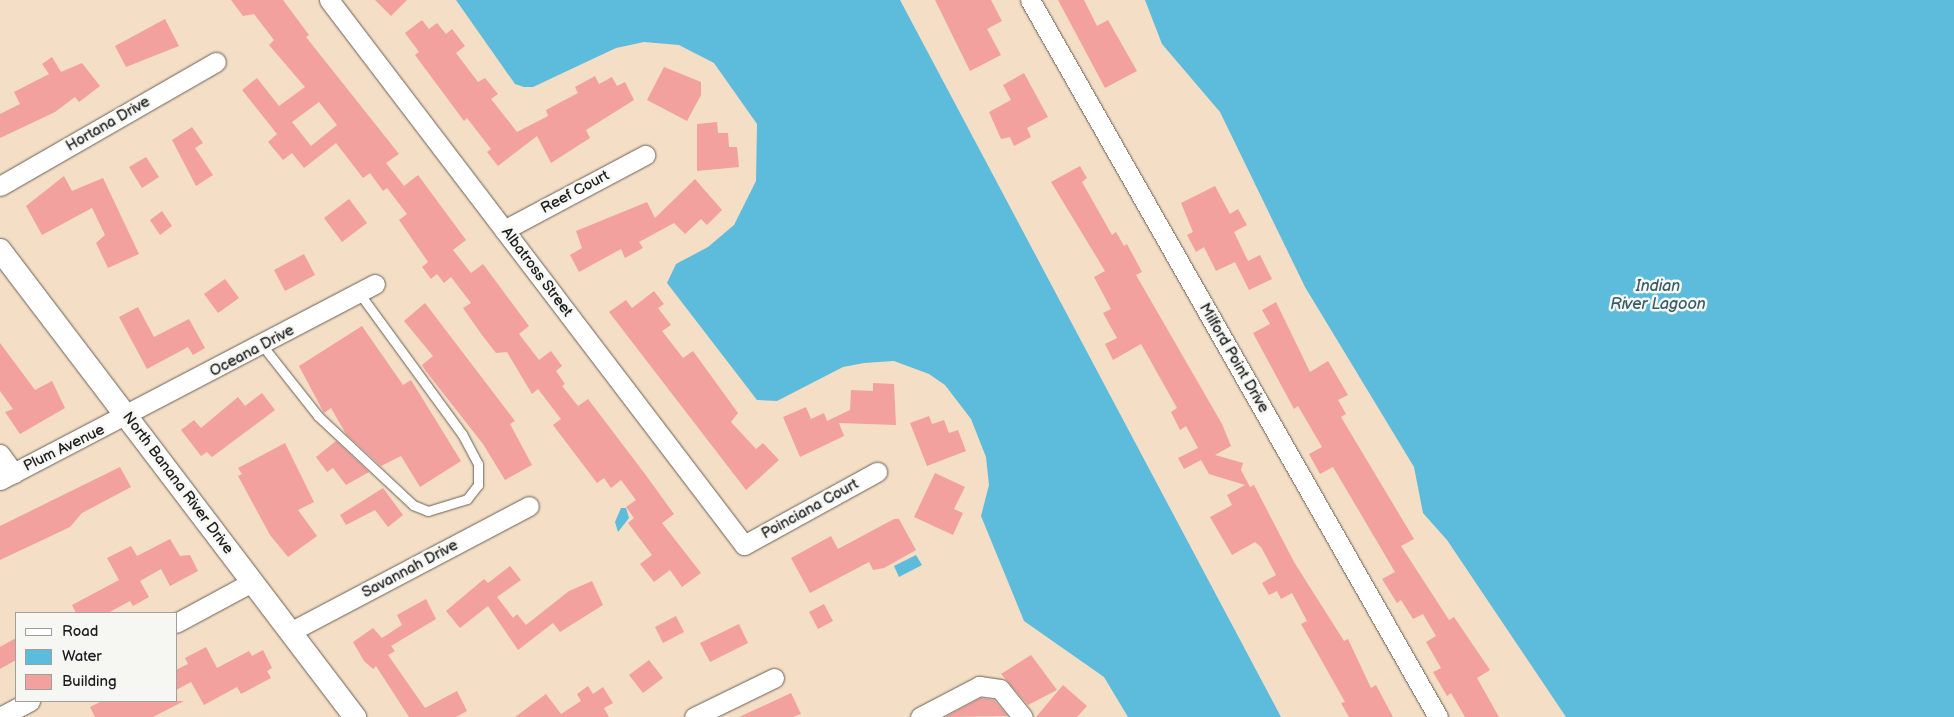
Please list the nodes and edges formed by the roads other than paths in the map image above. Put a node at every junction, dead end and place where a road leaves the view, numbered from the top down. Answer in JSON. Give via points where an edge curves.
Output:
{"nodes":[{"id":1,"x":330,"y":0,"type":"edge"},
{"id":2,"x":1030,"y":0,"type":"edge"},
{"id":3,"x":216,"y":62,"type":"dead end"},
{"id":4,"x":645,"y":154,"type":"dead end"},
{"id":5,"x":0,"y":186,"type":"edge"},
{"id":6,"x":504,"y":230,"type":"junction"},
{"id":7,"x":0,"y":250,"type":"edge"},
{"id":8,"x":367,"y":288,"type":"joint"},
{"id":9,"x":262,"y":346,"type":"junction"},
{"id":10,"x":127,"y":416,"type":"junction"},
{"id":11,"x":0,"y":454,"type":"edge"},
{"id":12,"x":877,"y":472,"type":"dead end"},
{"id":13,"x":7,"y":477,"type":"edge"},
{"id":14,"x":529,"y":506,"type":"dead end"},
{"id":15,"x":744,"y":546,"type":"joint"},
{"id":16,"x":252,"y":582,"type":"junction"},
{"id":17,"x":178,"y":622,"type":"edge"},
{"id":18,"x":290,"y":632,"type":"junction"},
{"id":19,"x":774,"y":678,"type":"dead end"},
{"id":20,"x":28,"y":702,"type":"edge"},
{"id":21,"x":1019,"y":711,"type":"edge"},
{"id":22,"x":0,"y":717,"type":"edge"},
{"id":23,"x":355,"y":717,"type":"edge"},
{"id":24,"x":694,"y":717,"type":"edge"},
{"id":25,"x":920,"y":717,"type":"edge"},
{"id":26,"x":1438,"y":717,"type":"edge"}],
"edges":[{"from":1,"to":6,"type":"street","name":"Albatross Street"},
{"from":2,"to":26,"type":"street","name":"Milford Point Drive"},
{"from":3,"to":5,"type":"street","name":"Hortana Drive"},
{"from":4,"to":6,"type":"street","name":"Reef Court"},
{"from":6,"to":15,"type":"street","name":"Albatross Street"},
{"from":7,"to":10,"type":"street","name":"North Banana River Drive"},
{"from":8,"to":9,"type":"street","name":"Oceana Drive"},
{"from":8,"to":9,"type":"lane","via":[[478,464],[478,485],[467,500],[428,511],[413,505],[318,416]]},
{"from":9,"to":10,"type":"street","name":"Oceana Drive"},
{"from":10,"to":13,"type":"street","name":"Plum Avenue"},
{"from":10,"to":16,"type":"street","name":"North Banana River Drive"},
{"from":11,"to":13,"type":"street"},
{"from":12,"to":15,"type":"street","name":"Poinciana Court"},
{"from":14,"to":18,"type":"street","name":"Savannah Drive"},
{"from":16,"to":17,"type":"street"},
{"from":16,"to":18,"type":"street","name":"North Banana River Drive"},
{"from":18,"to":23,"type":"street","name":"North Banana River Drive"},
{"from":19,"to":24,"type":"street"},
{"from":20,"to":22,"type":"street"},
{"from":21,"to":25,"type":"street","via":[[1000,689],[979,686]]}]}
